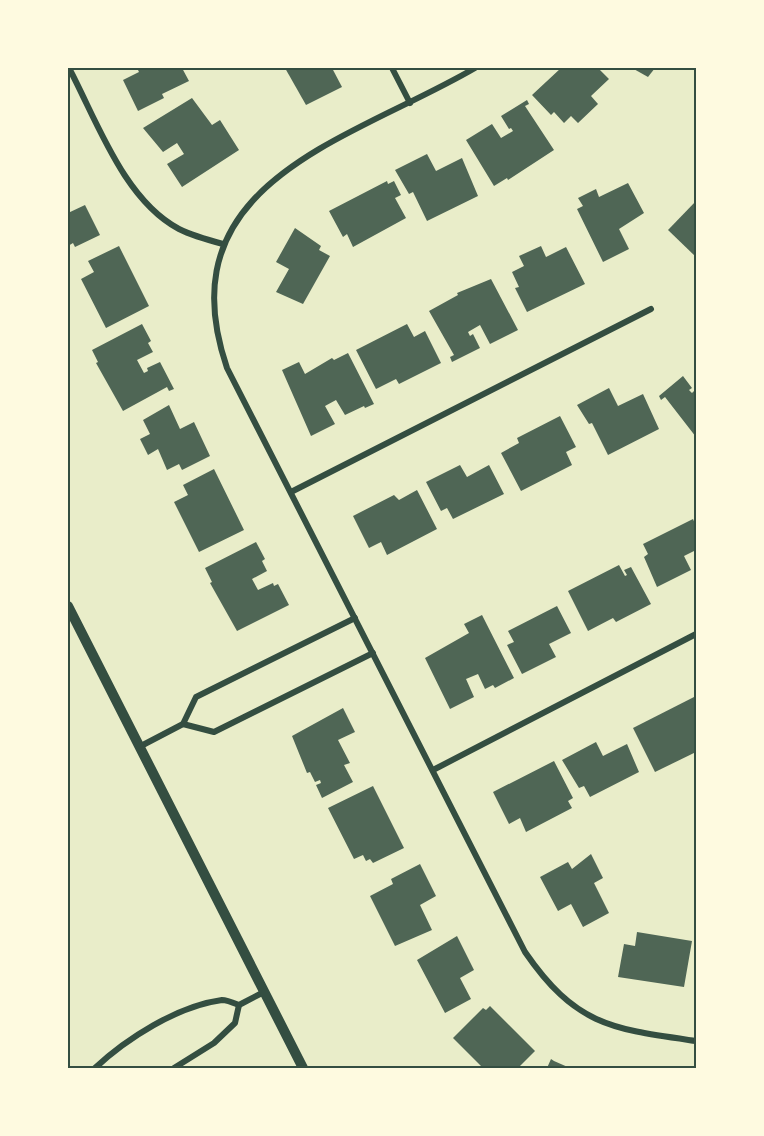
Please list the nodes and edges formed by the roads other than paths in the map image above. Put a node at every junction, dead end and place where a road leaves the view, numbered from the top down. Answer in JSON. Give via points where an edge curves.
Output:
{"nodes":[{"id":1,"x":69,"y":68,"type":"edge"},
{"id":2,"x":392,"y":68,"type":"edge"},
{"id":3,"x":475,"y":68,"type":"edge"},
{"id":4,"x":410,"y":103,"type":"junction"},
{"id":5,"x":223,"y":244,"type":"junction"},
{"id":6,"x":651,"y":309,"type":"dead end"},
{"id":7,"x":291,"y":492,"type":"junction"},
{"id":8,"x":68,"y":606,"type":"edge"},
{"id":9,"x":355,"y":618,"type":"junction"},
{"id":10,"x":696,"y":634,"type":"edge"},
{"id":11,"x":373,"y":653,"type":"junction"},
{"id":12,"x":183,"y":724,"type":"junction"},
{"id":13,"x":139,"y":747,"type":"junction"},
{"id":14,"x":433,"y":770,"type":"junction"},
{"id":15,"x":264,"y":992,"type":"junction"},
{"id":16,"x":239,"y":1005,"type":"junction"},
{"id":17,"x":696,"y":1041,"type":"edge"},
{"id":18,"x":95,"y":1068,"type":"edge"},
{"id":19,"x":174,"y":1068,"type":"edge"},
{"id":20,"x":303,"y":1068,"type":"edge"}],
"edges":[{"from":1,"to":5,"type":"street","via":[[133,188],[173,225]]},
{"from":2,"to":4,"type":"street"},
{"from":3,"to":4,"type":"street"},
{"from":4,"to":5,"type":"street","via":[[324,146],[277,176],[243,211]]},
{"from":5,"to":7,"type":"street","via":[[212,299],[219,344],[227,368]]},
{"from":6,"to":7,"type":"street"},
{"from":7,"to":9,"type":"street"},
{"from":8,"to":13,"type":"street"},
{"from":9,"to":11,"type":"street"},
{"from":9,"to":12,"type":"street","via":[[195,697]]},
{"from":10,"to":14,"type":"street"},
{"from":11,"to":12,"type":"street","via":[[214,732]]},
{"from":11,"to":14,"type":"street"},
{"from":12,"to":13,"type":"street"},
{"from":13,"to":15,"type":"street"},
{"from":14,"to":17,"type":"street","via":[[525,952],[565,1002],[615,1027]]},
{"from":15,"to":16,"type":"street"},
{"from":15,"to":20,"type":"street"},
{"from":16,"to":18,"type":"street","via":[[224,1000],[160,1022],[137,1034]]},
{"from":16,"to":19,"type":"street","via":[[235,1023],[214,1043]]}]}
